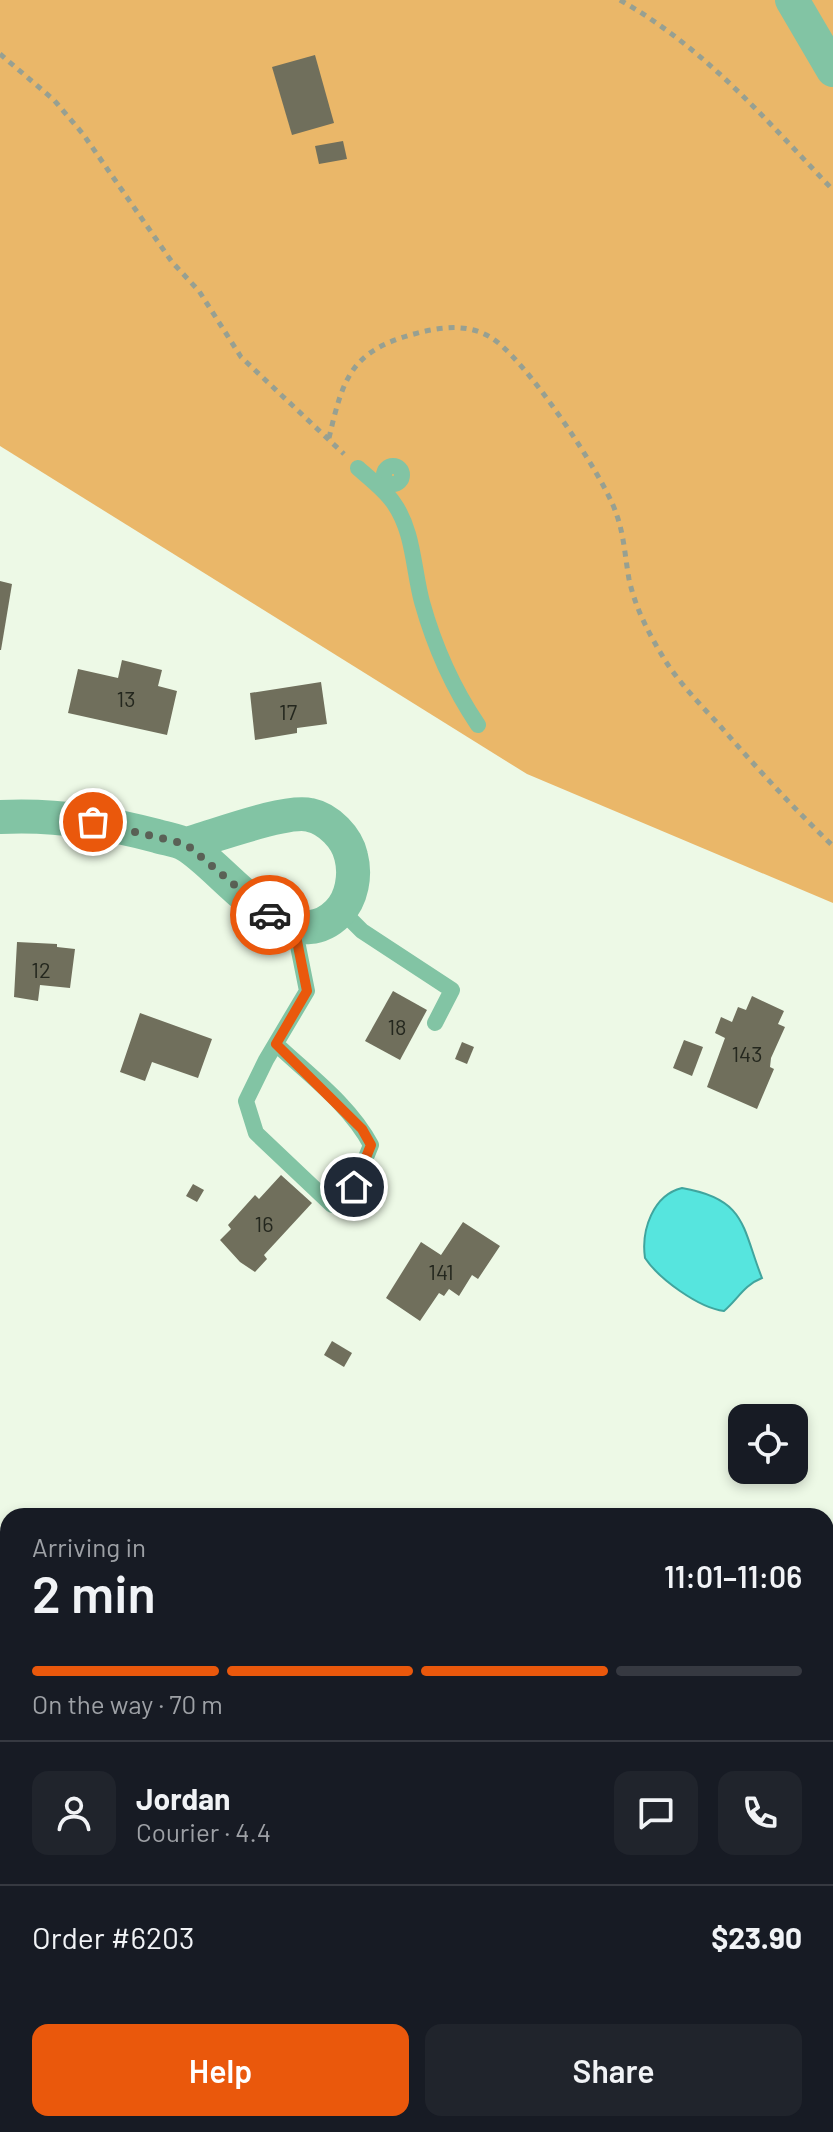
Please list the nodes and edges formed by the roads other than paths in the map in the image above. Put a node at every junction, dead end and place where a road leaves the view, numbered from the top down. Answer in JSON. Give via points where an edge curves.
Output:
{"nodes":[{"id":1,"x":792,"y":0,"type":"edge"},
{"id":2,"x":833,"y":70,"type":"edge"},
{"id":3,"x":358,"y":468,"type":"road end"},
{"id":4,"x":478,"y":725,"type":"dead end"},
{"id":5,"x":0,"y":817,"type":"edge"},
{"id":6,"x":186,"y":844,"type":"junction"},
{"id":7,"x":341,"y":910,"type":"junction"},
{"id":8,"x":294,"y":926,"type":"junction"},
{"id":9,"x":435,"y":1023,"type":"dead end"},
{"id":10,"x":276,"y":1044,"type":"junction"}],
"edges":[{"from":1,"to":2,"type":"street"},
{"from":3,"to":4,"type":"lane","via":[[377,479],[400,514],[433,635],[458,695]]},
{"from":5,"to":6,"type":"street","via":[[115,825]]},
{"from":6,"to":7,"type":"street","via":[[310,814],[337,831],[349,847],[351,890]]},
{"from":6,"to":8,"type":"street","via":[[250,900]]},
{"from":7,"to":8,"type":"street","via":[[315,927]]},
{"from":7,"to":9,"type":"lane","via":[[362,931],[452,990]]},
{"from":8,"to":10,"type":"lane","via":[[307,991]]},
{"from":10,"to":10,"type":"lane","via":[[246,1101],[256,1133],[332,1205],[354,1187],[371,1145],[341,1105]]}]}
